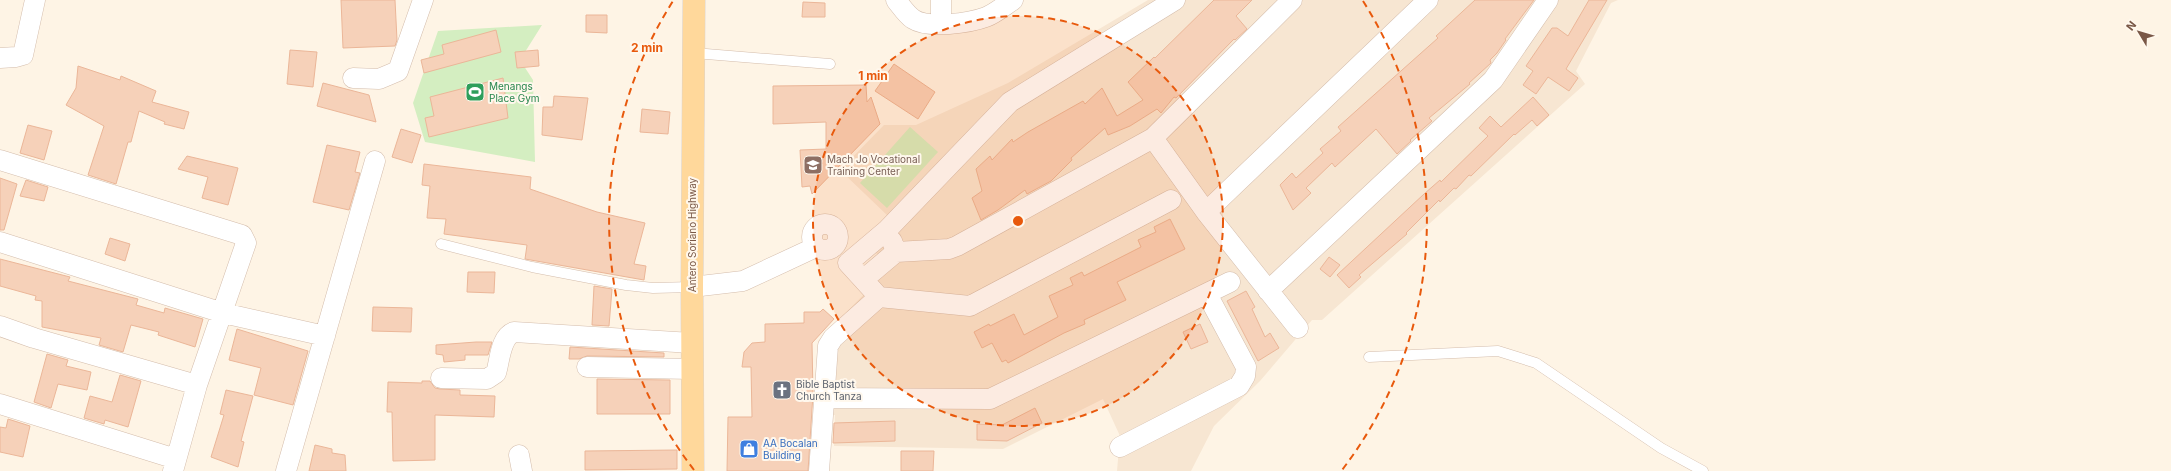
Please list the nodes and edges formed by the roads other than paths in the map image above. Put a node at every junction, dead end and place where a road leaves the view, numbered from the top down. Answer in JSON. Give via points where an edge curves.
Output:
{"nodes":[{"id":1,"x":35,"y":0,"type":"edge"},
{"id":2,"x":423,"y":0,"type":"edge"},
{"id":3,"x":694,"y":0,"type":"edge"},
{"id":4,"x":896,"y":0,"type":"edge"},
{"id":5,"x":941,"y":0,"type":"edge"},
{"id":6,"x":1013,"y":0,"type":"edge"},
{"id":7,"x":1176,"y":0,"type":"edge"},
{"id":8,"x":1292,"y":0,"type":"edge"},
{"id":9,"x":1428,"y":0,"type":"edge"},
{"id":10,"x":1548,"y":0,"type":"edge"},
{"id":11,"x":942,"y":24,"type":"junction"},
{"id":12,"x":694,"y":53,"type":"junction"},
{"id":13,"x":0,"y":58,"type":"edge"},
{"id":14,"x":830,"y":64,"type":"dead end"},
{"id":15,"x":353,"y":78,"type":"dead end"},
{"id":16,"x":1153,"y":138,"type":"junction"},
{"id":17,"x":0,"y":160,"type":"edge"},
{"id":18,"x":375,"y":161,"type":"dead end"},
{"id":19,"x":1171,"y":200,"type":"dead end"},
{"id":20,"x":1206,"y":212,"type":"junction"},
{"id":21,"x":887,"y":230,"type":"junction"},
{"id":22,"x":0,"y":242,"type":"edge"},
{"id":23,"x":440,"y":244,"type":"dead end"},
{"id":24,"x":896,"y":252,"type":"junction"},
{"id":25,"x":848,"y":263,"type":"junction"},
{"id":26,"x":864,"y":279,"type":"junction"},
{"id":27,"x":1230,"y":282,"type":"dead end"},
{"id":28,"x":692,"y":287,"type":"junction"},
{"id":29,"x":1268,"y":292,"type":"junction"},
{"id":30,"x":1207,"y":294,"type":"junction"},
{"id":31,"x":879,"y":298,"type":"junction"},
{"id":32,"x":223,"y":313,"type":"junction"},
{"id":33,"x":0,"y":326,"type":"edge"},
{"id":34,"x":1298,"y":328,"type":"dead end"},
{"id":35,"x":325,"y":336,"type":"junction"},
{"id":36,"x":692,"y":343,"type":"junction"},
{"id":37,"x":1369,"y":357,"type":"dead end"},
{"id":38,"x":587,"y":367,"type":"dead end"},
{"id":39,"x":692,"y":369,"type":"junction"},
{"id":40,"x":441,"y":378,"type":"dead end"},
{"id":41,"x":198,"y":385,"type":"junction"},
{"id":42,"x":824,"y":398,"type":"junction"},
{"id":43,"x":0,"y":404,"type":"edge"},
{"id":44,"x":1120,"y":447,"type":"dead end"},
{"id":45,"x":174,"y":465,"type":"edge"},
{"id":46,"x":286,"y":471,"type":"edge"},
{"id":47,"x":693,"y":471,"type":"edge"},
{"id":48,"x":819,"y":471,"type":"edge"},
{"id":49,"x":1703,"y":471,"type":"edge"}],
"edges":[{"from":1,"to":13,"type":"street","via":[[23,54]]},
{"from":2,"to":15,"type":"street","via":[[398,71],[379,79]]},
{"from":3,"to":12,"type":"main road","name":"Antero Soriano Highway"},
{"from":4,"to":11,"type":"street","via":[[920,23]]},
{"from":5,"to":11,"type":"street"},
{"from":6,"to":11,"type":"street","via":[[987,16],[965,22]]},
{"from":7,"to":21,"type":"street","via":[[1010,102]]},
{"from":8,"to":16,"type":"street"},
{"from":9,"to":20,"type":"street"},
{"from":10,"to":29,"type":"street","via":[[1493,80]]},
{"from":12,"to":14,"type":"lane"},
{"from":12,"to":28,"type":"main road","name":"Antero Soriano Highway"},
{"from":16,"to":20,"type":"street"},
{"from":16,"to":24,"type":"street","via":[[957,246],[950,249]]},
{"from":17,"to":32,"type":"street","via":[[242,236],[246,243]]},
{"from":18,"to":35,"type":"street"},
{"from":19,"to":31,"type":"street","via":[[970,306]]},
{"from":20,"to":29,"type":"street"},
{"from":21,"to":24,"type":"street"},
{"from":21,"to":25,"type":"street"},
{"from":22,"to":32,"type":"street"},
{"from":23,"to":28,"type":"lane","via":[[532,267],[626,284],[653,288]]},
{"from":24,"to":26,"type":"street"},
{"from":25,"to":26,"type":"street"},
{"from":25,"to":28,"type":"street","via":[[824,247],[743,281]]},
{"from":26,"to":31,"type":"street"},
{"from":27,"to":30,"type":"street"},
{"from":28,"to":36,"type":"main road","name":"Antero Soriano Highway"},
{"from":29,"to":34,"type":"street"},
{"from":30,"to":42,"type":"street","via":[[990,399]]},
{"from":30,"to":44,"type":"street","via":[[1246,367],[1245,376],[1239,386]]},
{"from":31,"to":42,"type":"street","via":[[833,338],[828,346]]},
{"from":32,"to":35,"type":"street"},
{"from":32,"to":41,"type":"street"},
{"from":33,"to":41,"type":"street"},
{"from":35,"to":46,"type":"street"},
{"from":36,"to":39,"type":"main road","name":"Antero Soriano Highway"},
{"from":36,"to":40,"type":"street","via":[[514,332],[508,334],[505,339],[493,377]]},
{"from":37,"to":49,"type":"lane","via":[[1498,352],[1536,363],[1661,448]]},
{"from":38,"to":39,"type":"street"},
{"from":39,"to":47,"type":"main road","name":"Antero Soriano Highway"},
{"from":41,"to":45,"type":"street"},
{"from":42,"to":48,"type":"street"},
{"from":43,"to":45,"type":"street"}]}
